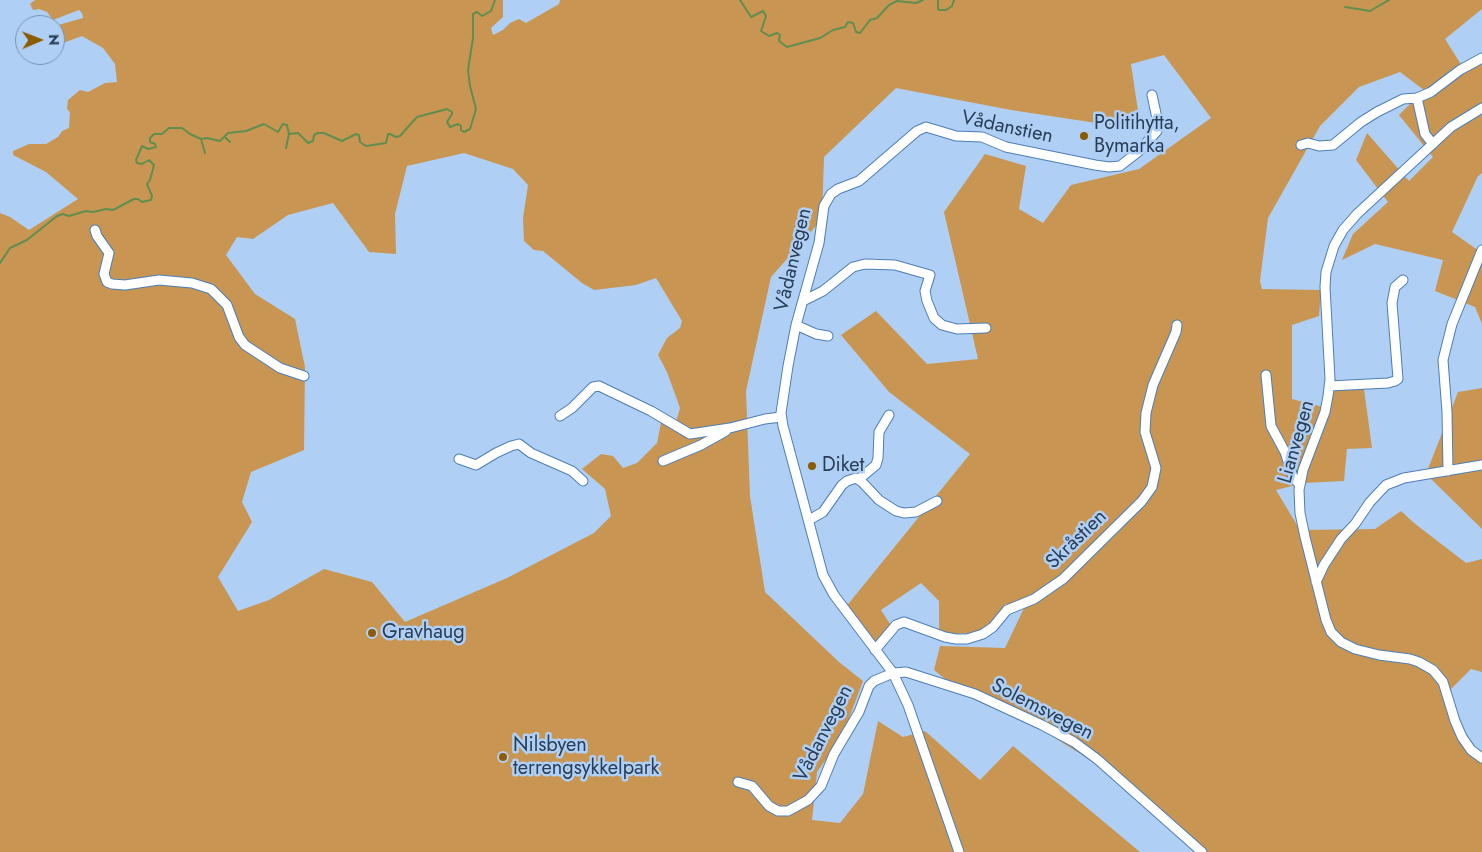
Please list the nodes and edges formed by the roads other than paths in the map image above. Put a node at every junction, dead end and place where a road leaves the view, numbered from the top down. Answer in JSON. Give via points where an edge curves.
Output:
{"nodes":[{"id":1,"x":1482,"y":58,"type":"edge"},
{"id":2,"x":1152,"y":95,"type":"dead end"},
{"id":3,"x":1417,"y":98,"type":"junction"},
{"id":4,"x":1482,"y":108,"type":"edge"},
{"id":5,"x":1433,"y":144,"type":"junction"},
{"id":6,"x":1301,"y":145,"type":"dead end"},
{"id":7,"x":825,"y":203,"type":"joint"},
{"id":8,"x":95,"y":230,"type":"dead end"},
{"id":9,"x":1482,"y":250,"type":"edge"},
{"id":10,"x":1403,"y":280,"type":"dead end"},
{"id":11,"x":803,"y":301,"type":"junction"},
{"id":12,"x":796,"y":325,"type":"junction"},
{"id":13,"x":1177,"y":326,"type":"dead end"},
{"id":14,"x":986,"y":328,"type":"dead end"},
{"id":15,"x":828,"y":336,"type":"dead end"},
{"id":16,"x":1266,"y":375,"type":"dead end"},
{"id":17,"x":304,"y":376,"type":"dead end"},
{"id":18,"x":1330,"y":386,"type":"junction"},
{"id":19,"x":889,"y":415,"type":"dead end"},
{"id":20,"x":560,"y":416,"type":"dead end"},
{"id":21,"x":781,"y":416,"type":"junction"},
{"id":22,"x":730,"y":428,"type":"junction"},
{"id":23,"x":459,"y":459,"type":"dead end"},
{"id":24,"x":663,"y":461,"type":"dead end"},
{"id":25,"x":1482,"y":465,"type":"edge"},
{"id":26,"x":1448,"y":471,"type":"junction"},
{"id":27,"x":859,"y":479,"type":"junction"},
{"id":28,"x":583,"y":481,"type":"dead end"},
{"id":29,"x":1300,"y":484,"type":"junction"},
{"id":30,"x":937,"y":501,"type":"dead end"},
{"id":31,"x":809,"y":520,"type":"junction"},
{"id":32,"x":1316,"y":582,"type":"junction"},
{"id":33,"x":875,"y":650,"type":"junction"},
{"id":34,"x":893,"y":673,"type":"junction"},
{"id":35,"x":1482,"y":758,"type":"edge"},
{"id":36,"x":738,"y":782,"type":"dead end"},
{"id":37,"x":958,"y":852,"type":"edge"},
{"id":38,"x":1202,"y":852,"type":"edge"}],
"edges":[{"from":1,"to":3,"type":"street"},
{"from":2,"to":7,"type":"street","name":"Vådanstien","via":[[1158,131],[1120,166],[1109,168],[926,127],[917,131],[859,181],[831,194]]},
{"from":3,"to":5,"type":"street","via":[[1425,134]]},
{"from":3,"to":6,"type":"street","via":[[1403,99],[1377,112],[1333,145]]},
{"from":4,"to":5,"type":"street","name":"Lianvegen","via":[[1451,127]]},
{"from":5,"to":18,"type":"street","name":"Lianvegen","via":[[1357,214],[1334,246],[1325,287]]},
{"from":7,"to":11,"type":"street","name":"Vådanvegen","via":[[819,243]]},
{"from":8,"to":17,"type":"street","via":[[109,253],[104,274],[107,282],[125,285],[159,280],[211,288],[227,305],[245,345],[280,368]]},
{"from":9,"to":26,"type":"street","via":[[1452,324],[1443,360]]},
{"from":10,"to":18,"type":"street","via":[[1395,287],[1392,303],[1398,379],[1388,383]]},
{"from":11,"to":12,"type":"street","name":"Vådanvegen"},
{"from":11,"to":14,"type":"street","via":[[823,291],[853,267],[895,265],[930,275],[927,301],[934,318],[942,324],[957,329]]},
{"from":12,"to":15,"type":"street","name":"Vådanvegen"},
{"from":12,"to":21,"type":"street","name":"Vådanvegen"},
{"from":13,"to":33,"type":"street","name":"Skråstien","via":[[1153,385],[1146,413],[1144,432],[1156,468],[1152,487],[1142,501],[1063,579],[1034,599],[1006,610],[983,634],[956,639],[904,622],[896,625]]},
{"from":16,"to":29,"type":"street","via":[[1271,426],[1285,452],[1293,477]]},
{"from":18,"to":29,"type":"street","name":"Lianvegen","via":[[1325,412]]},
{"from":19,"to":27,"type":"street","via":[[879,432],[876,465]]},
{"from":20,"to":22,"type":"street","via":[[593,387],[600,386],[687,433]]},
{"from":21,"to":22,"type":"street"},
{"from":21,"to":31,"type":"street","name":"Vådanvegen"},
{"from":22,"to":24,"type":"street"},
{"from":23,"to":28,"type":"street","via":[[476,465],[496,452],[520,444],[531,453],[572,471]]},
{"from":25,"to":26,"type":"street"},
{"from":26,"to":32,"type":"street","via":[[1404,478],[1382,488],[1341,540]]},
{"from":27,"to":30,"type":"street","via":[[896,511],[916,512]]},
{"from":27,"to":31,"type":"street","via":[[842,485],[823,512]]},
{"from":29,"to":32,"type":"street","name":"Lianvegen","via":[[1301,521]]},
{"from":31,"to":33,"type":"street","name":"Vådanvegen","via":[[828,585]]},
{"from":32,"to":35,"type":"street","name":"Lianvegen","via":[[1329,628],[1341,642],[1366,652],[1419,662],[1437,674],[1462,737]]},
{"from":33,"to":34,"type":"street","name":"Vådanvegen"},
{"from":34,"to":36,"type":"street","name":"Vådanvegen","via":[[869,686],[821,786],[808,800],[788,811],[778,811],[769,806],[752,786]]},
{"from":34,"to":37,"type":"street","name":"Vådanvegen","via":[[908,705]]},
{"from":34,"to":38,"type":"street","name":"Solemsvegen","via":[[915,674],[975,694],[1074,742]]}]}
